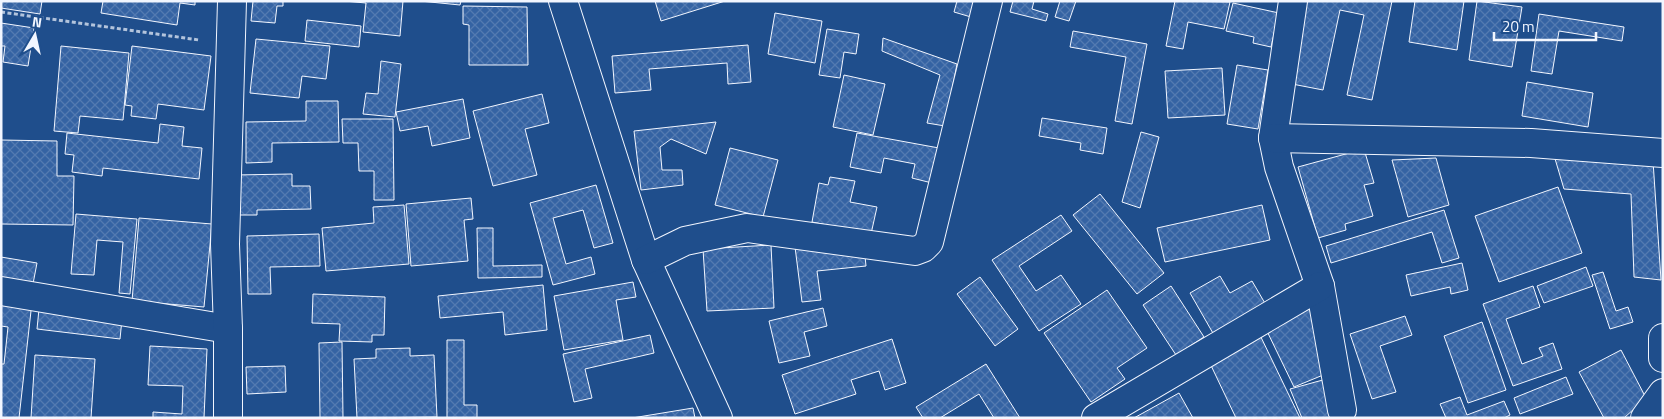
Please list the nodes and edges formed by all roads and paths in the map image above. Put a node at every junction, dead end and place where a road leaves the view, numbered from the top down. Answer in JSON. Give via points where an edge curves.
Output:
{"nodes":[{"id":1,"x":232,"y":1,"type":"edge"},
{"id":2,"x":563,"y":1,"type":"edge"},
{"id":3,"x":988,"y":1,"type":"edge"},
{"id":4,"x":1293,"y":1,"type":"edge"},
{"id":5,"x":1,"y":12,"type":"edge"},
{"id":6,"x":232,"y":44,"type":"junction"},
{"id":7,"x":1273,"y":138,"type":"junction"},
{"id":8,"x":1663,"y":153,"type":"edge"},
{"id":9,"x":646,"y":260,"type":"junction"},
{"id":10,"x":1320,"y":286,"type":"junction"},
{"id":11,"x":1,"y":291,"type":"edge"},
{"id":12,"x":228,"y":329,"type":"junction"},
{"id":13,"x":1663,"y":338,"type":"edge"},
{"id":14,"x":1663,"y":358,"type":"edge"},
{"id":15,"x":1663,"y":392,"type":"edge"},
{"id":16,"x":1342,"y":410,"type":"dead end"},
{"id":17,"x":228,"y":418,"type":"edge"},
{"id":18,"x":718,"y":418,"type":"edge"},
{"id":19,"x":1096,"y":418,"type":"edge"},
{"id":20,"x":1645,"y":418,"type":"edge"}],
"edges":[{"from":1,"to":6,"type":"street"},
{"from":2,"to":9,"type":"street"},
{"from":3,"to":9,"type":"street","via":[[929,242],[923,248],[915,252],[747,228],[686,240]]},
{"from":4,"to":7,"type":"street"},
{"from":5,"to":6,"type":"path"},
{"from":6,"to":12,"type":"street","via":[[225,244]]},
{"from":7,"to":8,"type":"street","via":[[1531,143]]},
{"from":7,"to":10,"type":"street","via":[[1279,167]]},
{"from":9,"to":18,"type":"street"},
{"from":10,"to":16,"type":"street"},
{"from":10,"to":19,"type":"street"},
{"from":11,"to":12,"type":"street"},
{"from":12,"to":17,"type":"street"},
{"from":13,"to":14,"type":"street"},
{"from":15,"to":20,"type":"street"}]}
